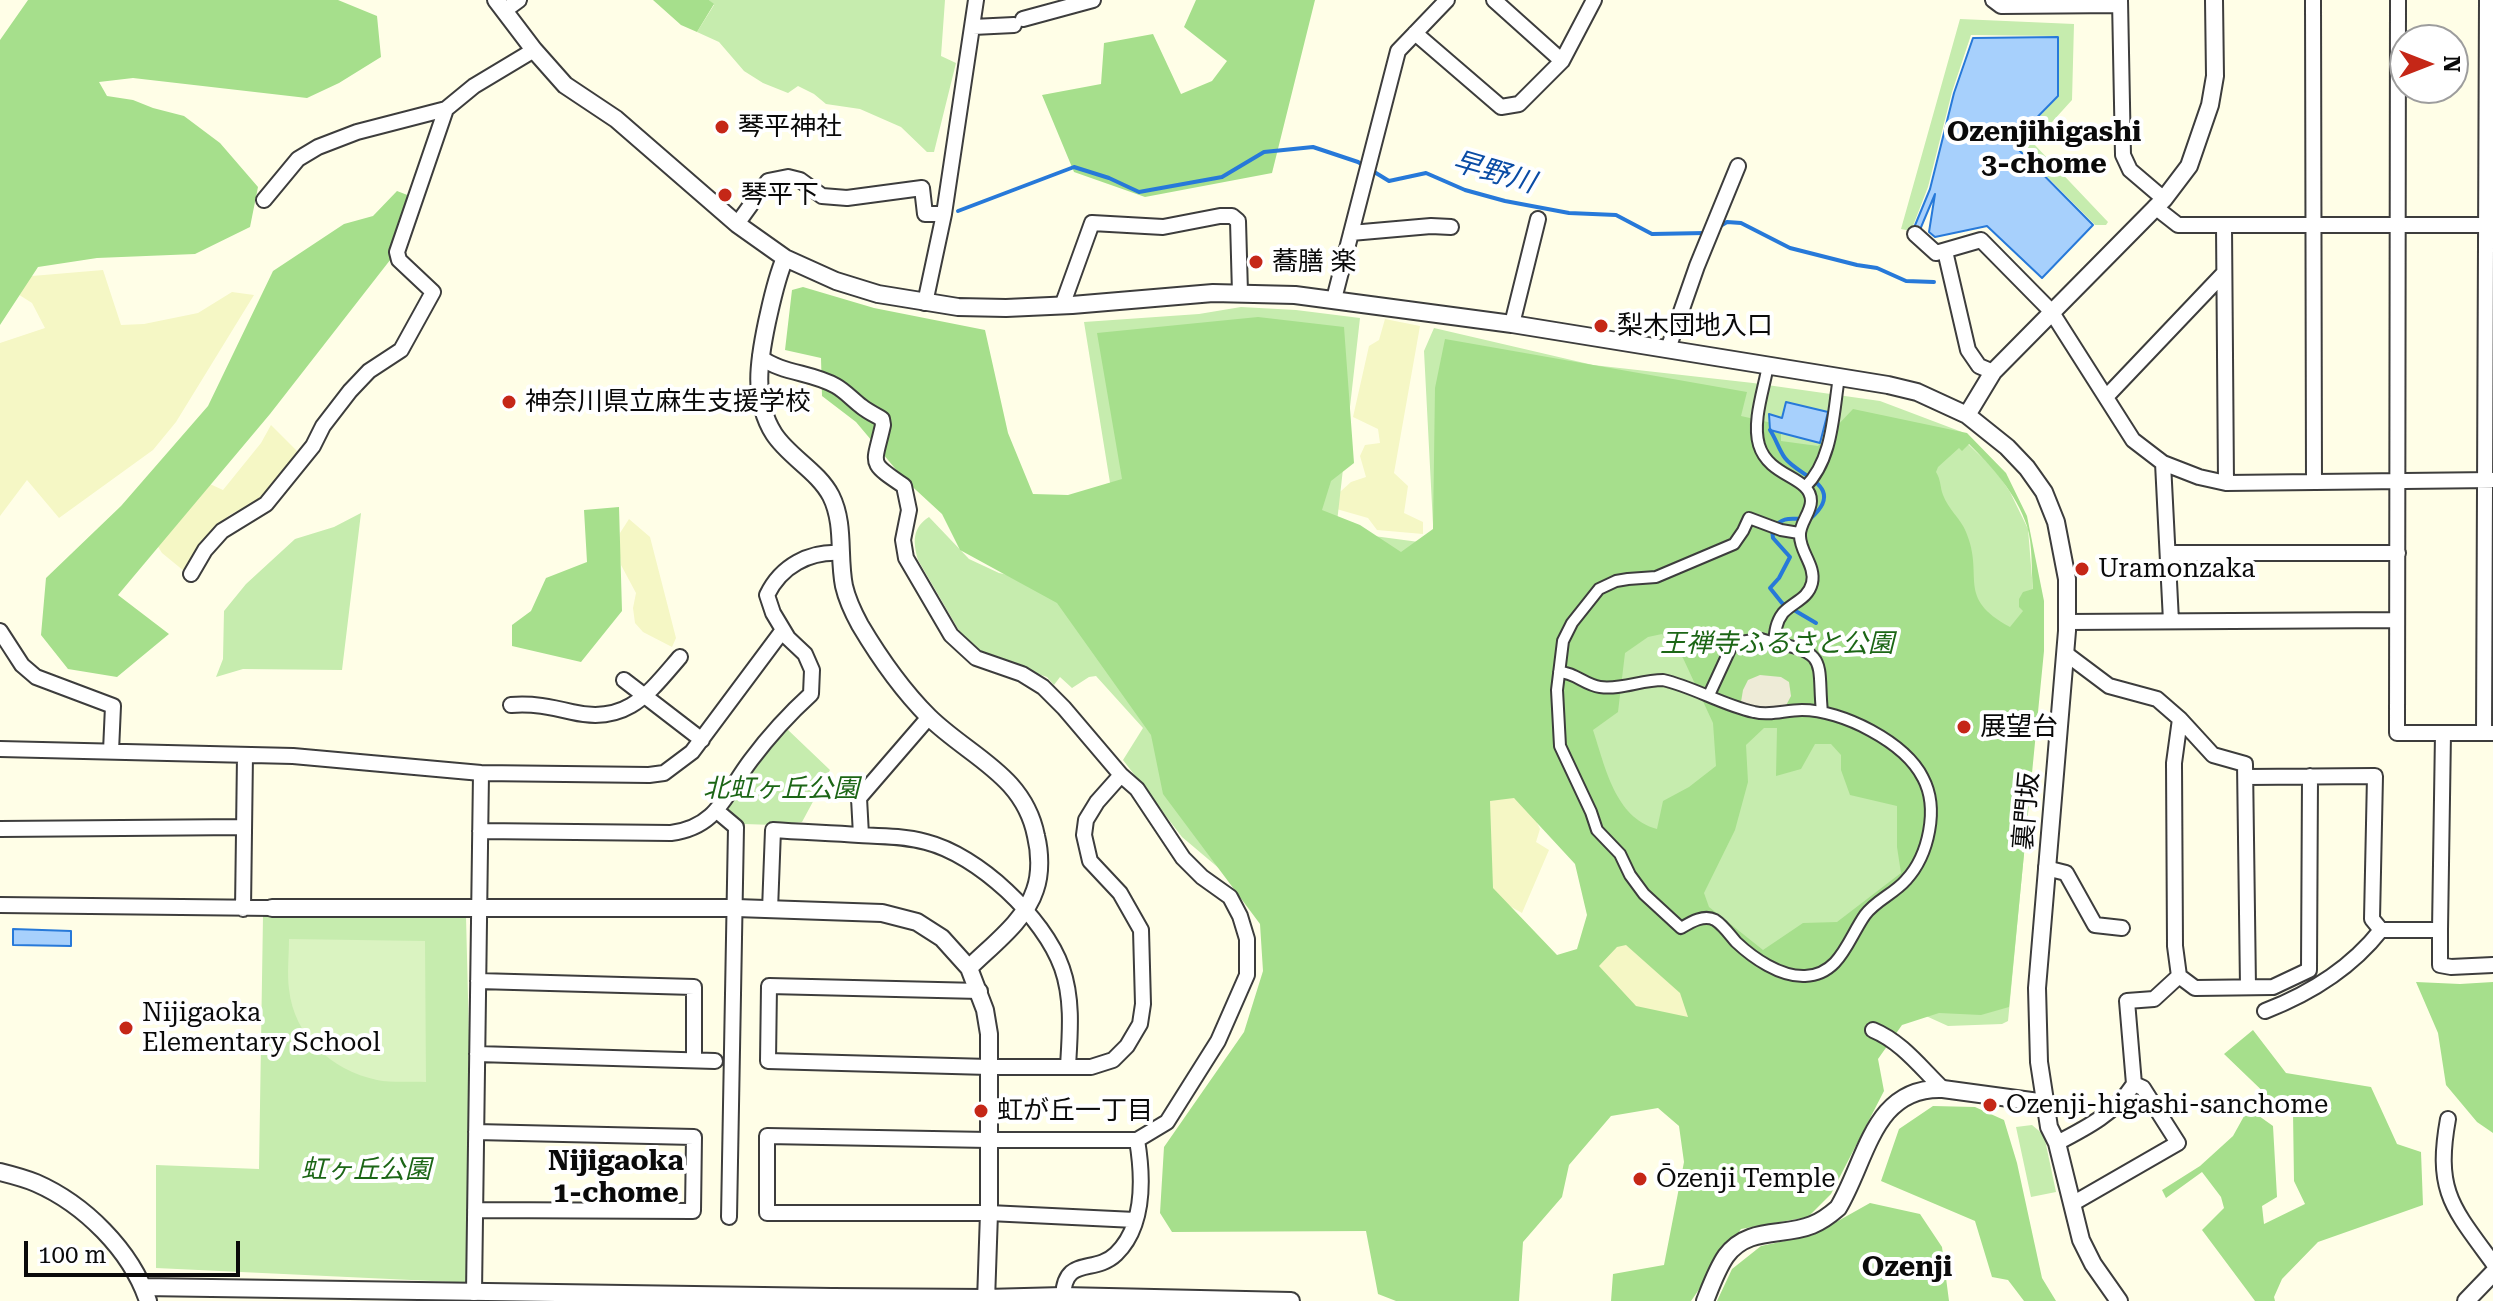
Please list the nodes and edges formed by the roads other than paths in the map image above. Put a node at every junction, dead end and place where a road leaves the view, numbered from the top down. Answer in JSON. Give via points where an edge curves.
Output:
{"nodes":[{"id":1,"x":519,"y":0,"type":"edge"},
{"id":2,"x":976,"y":0,"type":"edge"},
{"id":3,"x":1093,"y":0,"type":"edge"},
{"id":4,"x":1447,"y":0,"type":"edge"},
{"id":5,"x":1494,"y":0,"type":"edge"},
{"id":6,"x":1594,"y":0,"type":"edge"},
{"id":7,"x":1993,"y":0,"type":"edge"},
{"id":8,"x":2214,"y":0,"type":"edge"},
{"id":9,"x":2221,"y":0,"type":"edge"},
{"id":10,"x":2313,"y":0,"type":"edge"},
{"id":11,"x":2398,"y":0,"type":"edge"},
{"id":12,"x":2487,"y":0,"type":"edge"},
{"id":13,"x":2120,"y":3,"type":"edge"},
{"id":14,"x":500,"y":6,"type":"edge"},
{"id":15,"x":973,"y":27,"type":"junction"},
{"id":16,"x":1415,"y":33,"type":"junction"},
{"id":17,"x":534,"y":50,"type":"junction"},
{"id":18,"x":1562,"y":61,"type":"junction"},
{"id":19,"x":446,"y":109,"type":"junction"},
{"id":20,"x":1738,"y":166,"type":"dead end"},
{"id":21,"x":264,"y":200,"type":"dead end"},
{"id":22,"x":2159,"y":203,"type":"junction"},
{"id":23,"x":944,"y":214,"type":"junction"},
{"id":24,"x":1538,"y":219,"type":"dead end"},
{"id":25,"x":737,"y":224,"type":"junction"},
{"id":26,"x":2489,"y":225,"type":"edge"},
{"id":27,"x":2224,"y":226,"type":"junction"},
{"id":28,"x":2314,"y":226,"type":"junction"},
{"id":29,"x":2398,"y":226,"type":"junction"},
{"id":30,"x":1451,"y":227,"type":"dead end"},
{"id":31,"x":1351,"y":233,"type":"junction"},
{"id":32,"x":1915,"y":234,"type":"dead end"},
{"id":33,"x":1945,"y":251,"type":"junction"},
{"id":34,"x":785,"y":258,"type":"junction"},
{"id":35,"x":2224,"y":273,"type":"junction"},
{"id":36,"x":1240,"y":293,"type":"junction"},
{"id":37,"x":1334,"y":299,"type":"junction"},
{"id":38,"x":925,"y":303,"type":"junction"},
{"id":39,"x":1062,"y":306,"type":"junction"},
{"id":40,"x":2051,"y":311,"type":"junction"},
{"id":41,"x":1512,"y":324,"type":"junction"},
{"id":42,"x":1668,"y":349,"type":"junction"},
{"id":43,"x":760,"y":357,"type":"junction"},
{"id":44,"x":1768,"y":365,"type":"junction"},
{"id":45,"x":1993,"y":372,"type":"junction"},
{"id":46,"x":1839,"y":377,"type":"junction"},
{"id":47,"x":2107,"y":396,"type":"junction"},
{"id":48,"x":1967,"y":415,"type":"junction"},
{"id":49,"x":2163,"y":463,"type":"junction"},
{"id":50,"x":2489,"y":480,"type":"edge"},
{"id":51,"x":2397,"y":481,"type":"junction"},
{"id":52,"x":1811,"y":482,"type":"junction"},
{"id":53,"x":2314,"y":482,"type":"junction"},
{"id":54,"x":2226,"y":483,"type":"junction"},
{"id":55,"x":1803,"y":525,"type":"junction"},
{"id":56,"x":841,"y":553,"type":"junction"},
{"id":57,"x":2168,"y":553,"type":"junction"},
{"id":58,"x":2398,"y":553,"type":"junction"},
{"id":59,"x":191,"y":574,"type":"dead end"},
{"id":60,"x":2397,"y":620,"type":"junction"},
{"id":61,"x":2171,"y":621,"type":"junction"},
{"id":62,"x":2067,"y":622,"type":"junction"},
{"id":63,"x":783,"y":630,"type":"junction"},
{"id":64,"x":0,"y":631,"type":"edge"},
{"id":65,"x":1774,"y":643,"type":"junction"},
{"id":66,"x":2065,"y":653,"type":"junction"},
{"id":67,"x":680,"y":657,"type":"dead end"},
{"id":68,"x":1559,"y":672,"type":"junction"},
{"id":69,"x":624,"y":680,"type":"dead end"},
{"id":70,"x":1709,"y":695,"type":"junction"},
{"id":71,"x":645,"y":697,"type":"junction"},
{"id":72,"x":511,"y":705,"type":"dead end"},
{"id":73,"x":1822,"y":712,"type":"junction"},
{"id":74,"x":929,"y":717,"type":"junction"},
{"id":75,"x":2180,"y":719,"type":"junction"},
{"id":76,"x":2443,"y":733,"type":"junction"},
{"id":77,"x":2488,"y":733,"type":"edge"},
{"id":78,"x":702,"y":740,"type":"junction"},
{"id":79,"x":0,"y":749,"type":"edge"},
{"id":80,"x":111,"y":751,"type":"junction"},
{"id":81,"x":245,"y":755,"type":"junction"},
{"id":82,"x":481,"y":773,"type":"junction"},
{"id":83,"x":1121,"y":775,"type":"junction"},
{"id":84,"x":2310,"y":776,"type":"junction"},
{"id":85,"x":2246,"y":777,"type":"junction"},
{"id":86,"x":717,"y":811,"type":"junction"},
{"id":87,"x":244,"y":827,"type":"junction"},
{"id":88,"x":0,"y":829,"type":"edge"},
{"id":89,"x":480,"y":831,"type":"junction"},
{"id":90,"x":861,"y":835,"type":"junction"},
{"id":91,"x":2046,"y":868,"type":"junction"},
{"id":92,"x":0,"y":905,"type":"edge"},
{"id":93,"x":479,"y":907,"type":"junction"},
{"id":94,"x":272,"y":908,"type":"joint"},
{"id":95,"x":736,"y":908,"type":"junction"},
{"id":96,"x":243,"y":909,"type":"junction"},
{"id":97,"x":1025,"y":909,"type":"junction"},
{"id":98,"x":770,"y":910,"type":"junction"},
{"id":99,"x":2122,"y":928,"type":"dead end"},
{"id":100,"x":2381,"y":930,"type":"junction"},
{"id":101,"x":2440,"y":930,"type":"junction"},
{"id":102,"x":2493,"y":965,"type":"edge"},
{"id":103,"x":969,"y":968,"type":"junction"},
{"id":104,"x":2179,"y":976,"type":"junction"},
{"id":105,"x":478,"y":981,"type":"junction"},
{"id":106,"x":2248,"y":987,"type":"junction"},
{"id":107,"x":980,"y":991,"type":"junction"},
{"id":108,"x":2265,"y":1011,"type":"dead end"},
{"id":109,"x":1873,"y":1030,"type":"dead end"},
{"id":110,"x":477,"y":1054,"type":"junction"},
{"id":111,"x":694,"y":1060,"type":"junction"},
{"id":112,"x":715,"y":1061,"type":"dead end"},
{"id":113,"x":1068,"y":1066,"type":"junction"},
{"id":114,"x":989,"y":1067,"type":"junction"},
{"id":115,"x":2134,"y":1084,"type":"junction"},
{"id":116,"x":1943,"y":1089,"type":"junction"},
{"id":117,"x":2046,"y":1103,"type":"junction"},
{"id":118,"x":2448,"y":1119,"type":"dead end"},
{"id":119,"x":476,"y":1132,"type":"junction"},
{"id":120,"x":988,"y":1140,"type":"junction"},
{"id":121,"x":1137,"y":1140,"type":"junction"},
{"id":122,"x":2057,"y":1143,"type":"junction"},
{"id":123,"x":0,"y":1172,"type":"edge"},
{"id":124,"x":2072,"y":1204,"type":"junction"},
{"id":125,"x":475,"y":1210,"type":"junction"},
{"id":126,"x":989,"y":1213,"type":"junction"},
{"id":127,"x":729,"y":1217,"type":"dead end"},
{"id":128,"x":1135,"y":1220,"type":"junction"},
{"id":129,"x":2493,"y":1263,"type":"edge"},
{"id":130,"x":2493,"y":1273,"type":"edge"},
{"id":131,"x":474,"y":1293,"type":"junction"},
{"id":132,"x":146,"y":1294,"type":"edge"},
{"id":133,"x":1063,"y":1296,"type":"junction"},
{"id":134,"x":986,"y":1300,"type":"edge"},
{"id":135,"x":1291,"y":1301,"type":"edge"},
{"id":136,"x":1705,"y":1301,"type":"edge"},
{"id":137,"x":2119,"y":1301,"type":"edge"},
{"id":138,"x":2466,"y":1301,"type":"edge"}],
"edges":[{"from":1,"to":14,"type":"street"},
{"from":2,"to":15,"type":"street"},
{"from":3,"to":15,"type":"street","via":[[1019,22]]},
{"from":4,"to":16,"type":"street"},
{"from":5,"to":18,"type":"street"},
{"from":6,"to":18,"type":"street"},
{"from":7,"to":13,"type":"street","via":[[2001,6]]},
{"from":8,"to":9,"type":"street"},
{"from":8,"to":22,"type":"street","via":[[2210,105],[2189,166]]},
{"from":10,"to":28,"type":"street"},
{"from":11,"to":29,"type":"street"},
{"from":12,"to":26,"type":"street"},
{"from":13,"to":22,"type":"street","via":[[2123,155]]},
{"from":14,"to":17,"type":"street","name":"裏門坂"},
{"from":15,"to":23,"type":"street"},
{"from":16,"to":18,"type":"street","via":[[1501,107],[1519,104]]},
{"from":16,"to":31,"type":"street","via":[[1398,51]]},
{"from":17,"to":19,"type":"street"},
{"from":17,"to":25,"type":"street","name":"裏門坂","via":[[565,85],[616,119]]},
{"from":19,"to":21,"type":"street","via":[[318,147],[298,159]]},
{"from":19,"to":59,"type":"street","via":[[397,252],[433,292],[401,350],[350,391],[266,504],[222,531]]},
{"from":20,"to":42,"type":"street"},
{"from":22,"to":27,"type":"street","via":[[2178,225]]},
{"from":22,"to":40,"type":"street"},
{"from":23,"to":25,"type":"street","via":[[925,214],[922,188],[822,196],[788,177],[768,181]]},
{"from":23,"to":38,"type":"street"},
{"from":24,"to":41,"type":"street"},
{"from":25,"to":34,"type":"street","name":"裏門坂"},
{"from":26,"to":29,"type":"street"},
{"from":26,"to":50,"type":"street"},
{"from":27,"to":28,"type":"street"},
{"from":27,"to":35,"type":"street"},
{"from":28,"to":29,"type":"street"},
{"from":28,"to":53,"type":"street"},
{"from":29,"to":51,"type":"street"},
{"from":30,"to":31,"type":"street"},
{"from":31,"to":37,"type":"street"},
{"from":32,"to":33,"type":"street","via":[[1936,253]]},
{"from":33,"to":40,"type":"street","via":[[1981,240]]},
{"from":33,"to":45,"type":"street","via":[[1968,350],[1979,366]]},
{"from":34,"to":38,"type":"street","name":"裏門坂","via":[[836,281]]},
{"from":34,"to":43,"type":"street"},
{"from":35,"to":47,"type":"street"},
{"from":35,"to":54,"type":"street"},
{"from":36,"to":37,"type":"street","name":"裏門坂"},
{"from":36,"to":39,"type":"street","name":"裏門坂"},
{"from":36,"to":39,"type":"street","via":[[1238,221],[1232,216],[1163,227],[1092,223]]},
{"from":37,"to":41,"type":"street","name":"裏門坂"},
{"from":38,"to":39,"type":"street","name":"裏門坂"},
{"from":40,"to":45,"type":"street"},
{"from":40,"to":47,"type":"street"},
{"from":41,"to":42,"type":"street","name":"裏門坂"},
{"from":42,"to":44,"type":"street","name":"裏門坂"},
{"from":43,"to":56,"type":"street","via":[[761,404],[774,435],[827,489],[836,509]]},
{"from":43,"to":83,"type":"street","via":[[837,386],[882,419],[874,461],[904,486],[909,510],[903,540],[906,558],[951,635],[976,658],[1043,687]]},
{"from":44,"to":46,"type":"street","name":"裏門坂"},
{"from":44,"to":52,"type":"street","via":[[1758,442],[1779,473]]},
{"from":45,"to":48,"type":"street"},
{"from":46,"to":48,"type":"street","name":"裏門坂","via":[[1917,392]]},
{"from":46,"to":52,"type":"street","via":[[1824,461]]},
{"from":47,"to":49,"type":"street","via":[[2133,440]]},
{"from":48,"to":62,"type":"street","name":"裏門坂","via":[[2007,447],[2044,492],[2063,552]]},
{"from":49,"to":54,"type":"street"},
{"from":49,"to":57,"type":"street"},
{"from":50,"to":51,"type":"street"},
{"from":50,"to":77,"type":"street"},
{"from":51,"to":53,"type":"street"},
{"from":51,"to":58,"type":"street"},
{"from":52,"to":55,"type":"street"},
{"from":53,"to":54,"type":"street"},
{"from":55,"to":65,"type":"street","via":[[1813,581],[1777,622]]},
{"from":55,"to":68,"type":"street","via":[[1781,530],[1749,518],[1734,544],[1656,577],[1616,581],[1599,589],[1563,641]]},
{"from":56,"to":63,"type":"street","via":[[802,560],[774,579],[767,595]]},
{"from":56,"to":74,"type":"street","via":[[844,587],[859,623]]},
{"from":57,"to":58,"type":"street"},
{"from":57,"to":61,"type":"street"},
{"from":58,"to":60,"type":"street"},
{"from":60,"to":61,"type":"street"},
{"from":60,"to":76,"type":"street","via":[[2397,733]]},
{"from":61,"to":62,"type":"street"},
{"from":62,"to":66,"type":"street","name":"裏門坂"},
{"from":63,"to":78,"type":"street"},
{"from":63,"to":86,"type":"street","via":[[805,654],[812,670],[811,694],[750,760]]},
{"from":64,"to":80,"type":"street","via":[[36,677],[113,706]]},
{"from":65,"to":70,"type":"street","via":[[1733,643]]},
{"from":65,"to":73,"type":"street","via":[[1807,651],[1815,660],[1821,672]]},
{"from":66,"to":75,"type":"street","via":[[2109,686],[2157,699]]},
{"from":66,"to":91,"type":"street","name":"裏門坂"},
{"from":67,"to":71,"type":"street"},
{"from":68,"to":70,"type":"street","via":[[1594,687],[1663,680]]},
{"from":68,"to":73,"type":"street","via":[[1560,746],[1597,830],[1620,854],[1644,894],[1681,928],[1706,918],[1715,920],[1764,963],[1804,976],[1822,974],[1837,962],[1864,916],[1907,879],[1919,861],[1930,815],[1927,786],[1916,763],[1869,728]]},
{"from":69,"to":71,"type":"street"},
{"from":70,"to":73,"type":"street","via":[[1759,714]]},
{"from":71,"to":72,"type":"street","via":[[622,711],[596,715]]},
{"from":71,"to":78,"type":"street"},
{"from":74,"to":90,"type":"street","via":[[859,798]]},
{"from":74,"to":97,"type":"street","via":[[1012,783],[1027,805],[1040,852],[1036,889]]},
{"from":75,"to":85,"type":"street","via":[[2213,755],[2245,764]]},
{"from":75,"to":104,"type":"street","via":[[2174,763]]},
{"from":76,"to":77,"type":"street"},
{"from":76,"to":101,"type":"street"},
{"from":78,"to":82,"type":"street","via":[[664,773]]},
{"from":79,"to":80,"type":"street"},
{"from":80,"to":81,"type":"street"},
{"from":81,"to":82,"type":"street"},
{"from":81,"to":87,"type":"street"},
{"from":82,"to":89,"type":"street"},
{"from":83,"to":113,"type":"street","via":[[1097,802],[1084,835],[1090,861],[1120,893],[1141,930],[1140,1024],[1113,1060],[1091,1067]]},
{"from":83,"to":121,"type":"street","via":[[1137,789],[1183,858],[1230,897],[1248,954],[1247,975],[1218,1041],[1167,1122]]},
{"from":84,"to":85,"type":"street"},
{"from":84,"to":100,"type":"street","via":[[2375,776],[2372,919]]},
{"from":84,"to":106,"type":"street","via":[[2309,970],[2273,987]]},
{"from":85,"to":106,"type":"street"},
{"from":86,"to":89,"type":"street","via":[[703,824],[671,833]]},
{"from":86,"to":95,"type":"street","via":[[736,827]]},
{"from":87,"to":88,"type":"street"},
{"from":87,"to":96,"type":"street"},
{"from":89,"to":93,"type":"street"},
{"from":90,"to":97,"type":"street","via":[[930,842],[987,874]]},
{"from":90,"to":98,"type":"street","via":[[773,830]]},
{"from":91,"to":99,"type":"street","via":[[2066,873],[2095,925]]},
{"from":91,"to":117,"type":"street","name":"裏門坂","via":[[2037,988]]},
{"from":92,"to":96,"type":"street"},
{"from":93,"to":94,"type":"street"},
{"from":93,"to":95,"type":"street"},
{"from":93,"to":105,"type":"street"},
{"from":94,"to":96,"type":"street"},
{"from":95,"to":98,"type":"street"},
{"from":95,"to":127,"type":"street"},
{"from":97,"to":103,"type":"street"},
{"from":97,"to":113,"type":"street","via":[[1061,966],[1069,996]]},
{"from":98,"to":103,"type":"street","via":[[882,913],[917,922],[942,938]]},
{"from":100,"to":101,"type":"street"},
{"from":100,"to":108,"type":"street","via":[[2354,961],[2296,999]]},
{"from":101,"to":102,"type":"street","via":[[2440,965]]},
{"from":103,"to":107,"type":"street"},
{"from":104,"to":106,"type":"street","via":[[2195,988]]},
{"from":104,"to":115,"type":"street","via":[[2154,999],[2127,1001]]},
{"from":105,"to":110,"type":"street"},
{"from":105,"to":111,"type":"street","via":[[694,987]]},
{"from":107,"to":114,"type":"street"},
{"from":107,"to":114,"type":"street","via":[[769,986],[768,1061]]},
{"from":109,"to":116,"type":"street","via":[[1908,1052]]},
{"from":110,"to":111,"type":"street"},
{"from":110,"to":119,"type":"street"},
{"from":111,"to":112,"type":"street"},
{"from":113,"to":114,"type":"street"},
{"from":114,"to":120,"type":"street"},
{"from":115,"to":122,"type":"street","via":[[2097,1122]]},
{"from":115,"to":124,"type":"street","via":[[2143,1088],[2178,1143]]},
{"from":116,"to":117,"type":"street"},
{"from":116,"to":136,"type":"street","via":[[1917,1091],[1893,1104],[1838,1208],[1812,1226],[1751,1236],[1737,1245]]},
{"from":117,"to":122,"type":"street","name":"裏門坂"},
{"from":118,"to":129,"type":"street","via":[[2443,1174],[2449,1199]]},
{"from":119,"to":125,"type":"street"},
{"from":119,"to":125,"type":"street","via":[[694,1137],[693,1211]]},
{"from":120,"to":121,"type":"street"},
{"from":120,"to":126,"type":"street"},
{"from":120,"to":126,"type":"street","via":[[767,1136],[767,1213]]},
{"from":121,"to":128,"type":"street","via":[[1141,1190]]},
{"from":122,"to":124,"type":"street","name":"裏門坂"},
{"from":123,"to":132,"type":"street","via":[[35,1182],[94,1222],[124,1256]]},
{"from":124,"to":137,"type":"street","name":"裏門坂","via":[[2081,1240]]},
{"from":125,"to":131,"type":"street"},
{"from":126,"to":128,"type":"street"},
{"from":126,"to":134,"type":"street"},
{"from":128,"to":133,"type":"street","via":[[1116,1255],[1071,1270]]},
{"from":130,"to":138,"type":"street"},
{"from":131,"to":132,"type":"street"},
{"from":131,"to":134,"type":"street"},
{"from":133,"to":134,"type":"street"},
{"from":133,"to":135,"type":"street"}]}
